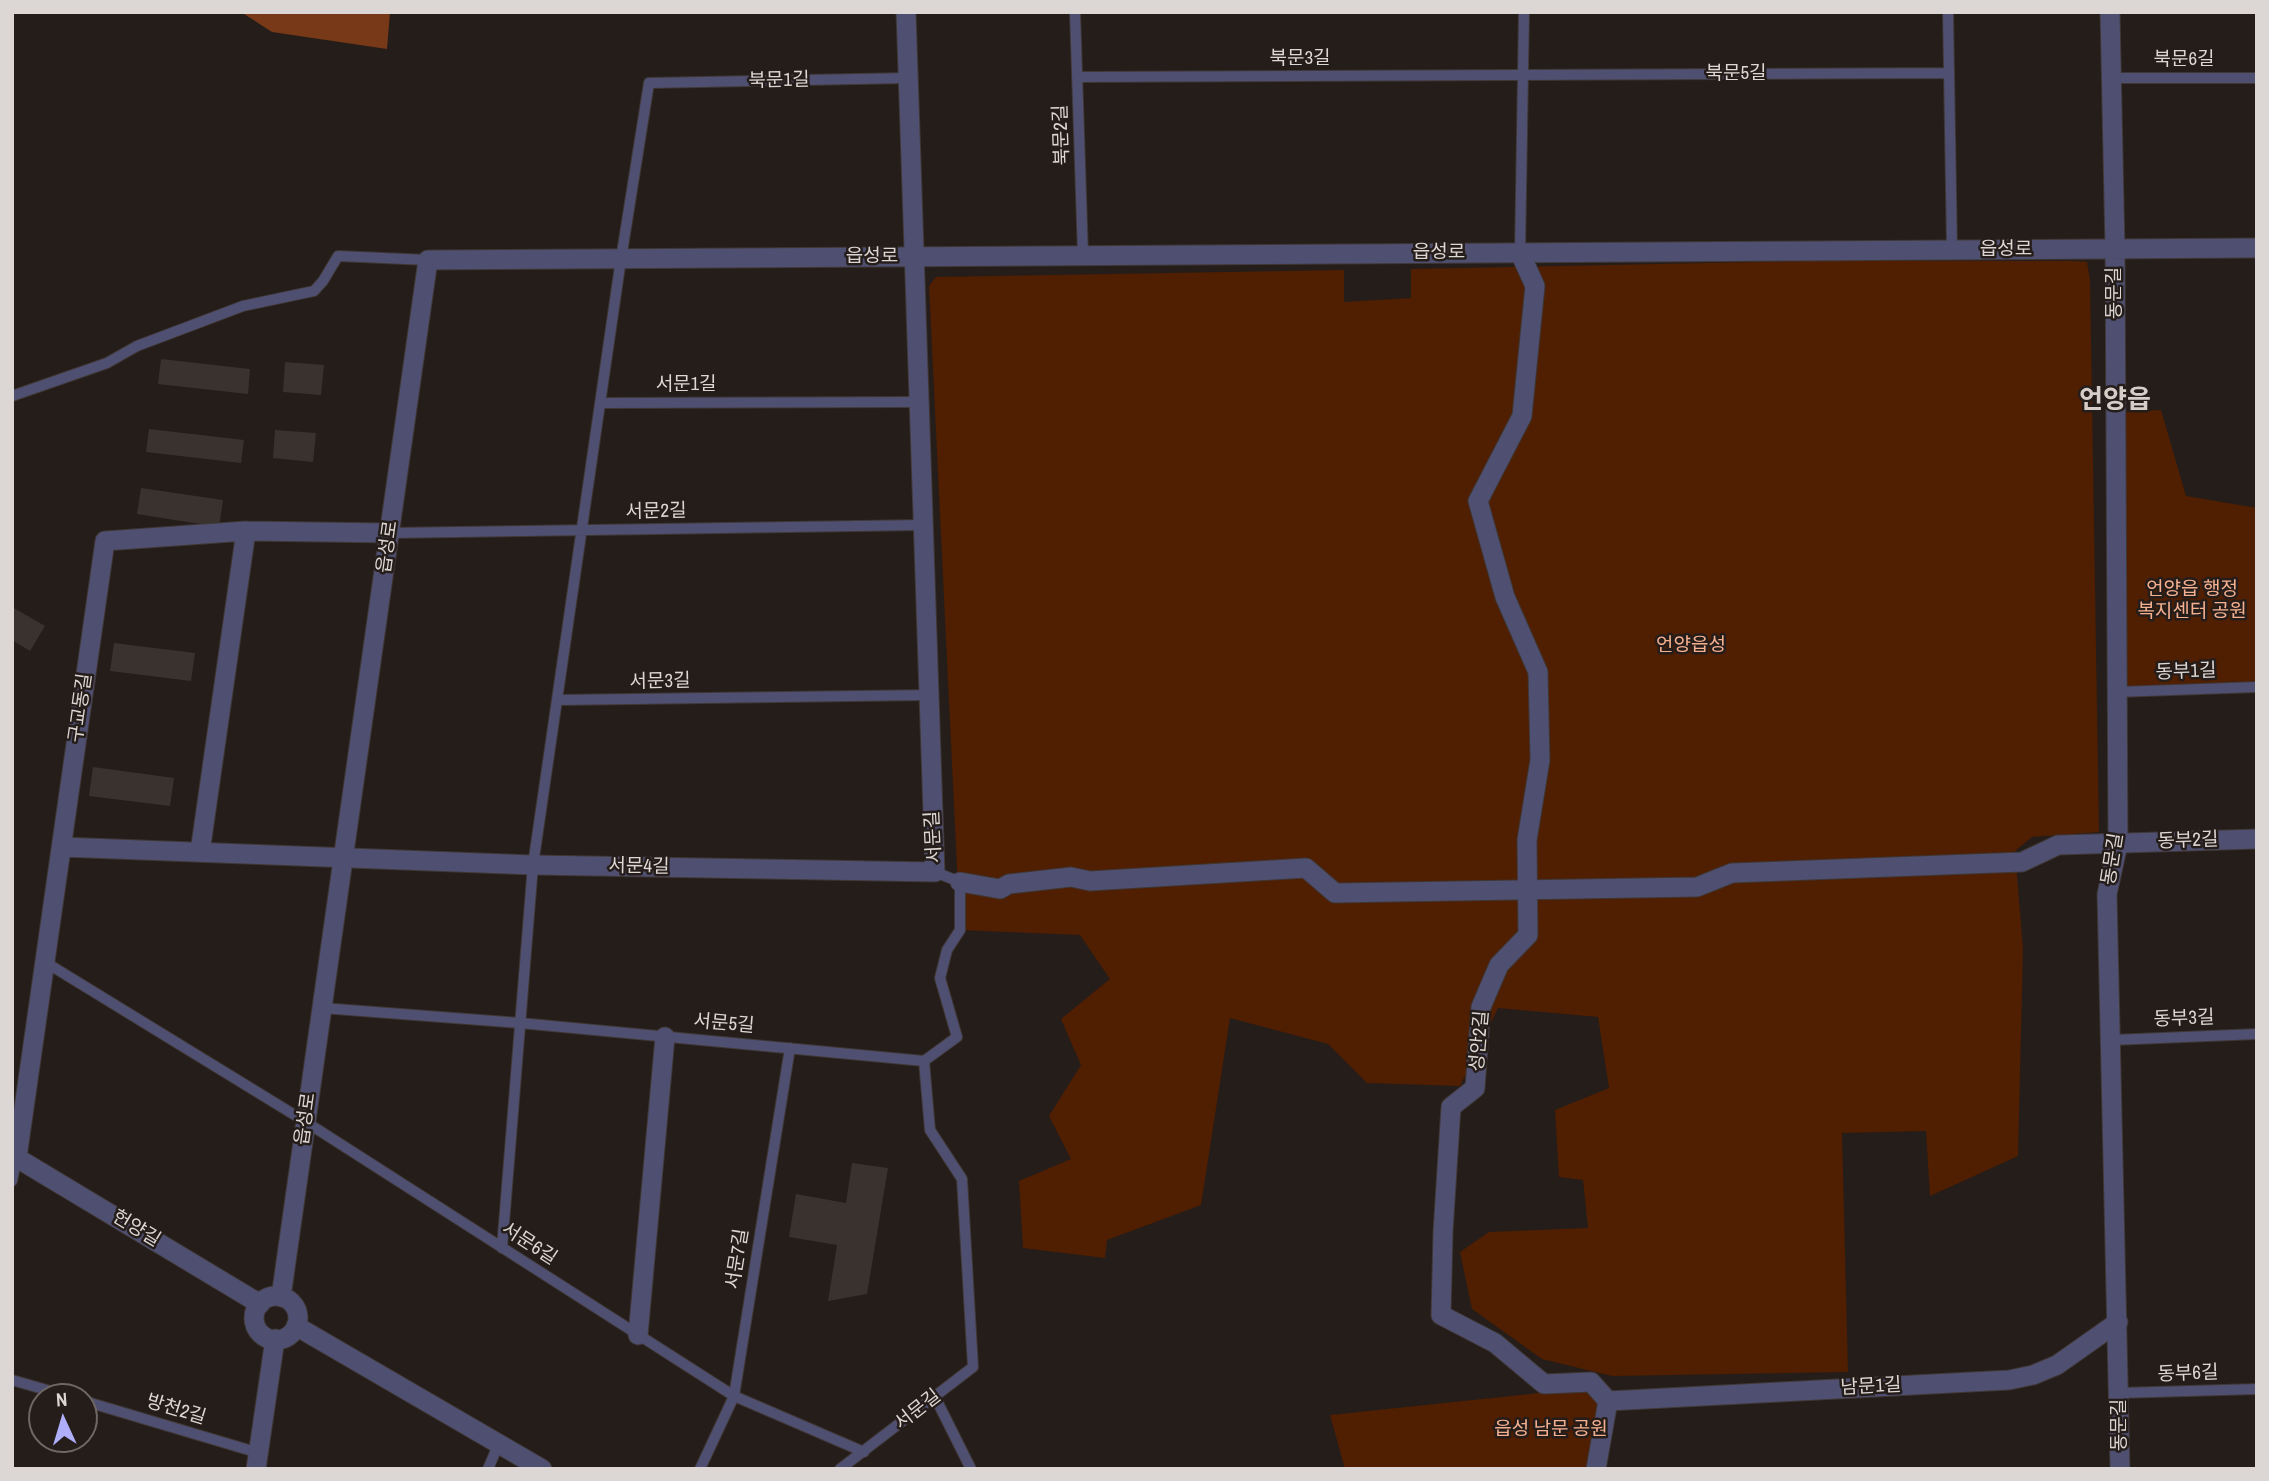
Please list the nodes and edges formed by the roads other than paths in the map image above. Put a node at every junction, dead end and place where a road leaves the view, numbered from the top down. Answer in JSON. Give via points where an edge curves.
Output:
{"nodes":[{"id":1,"x":906,"y":12,"type":"edge"},
{"id":2,"x":1074,"y":12,"type":"edge"},
{"id":3,"x":1524,"y":12,"type":"edge"},
{"id":4,"x":1948,"y":12,"type":"edge"},
{"id":5,"x":2110,"y":12,"type":"edge"},
{"id":6,"x":1949,"y":73,"type":"junction"},
{"id":7,"x":1522,"y":75,"type":"junction"},
{"id":8,"x":1077,"y":77,"type":"junction"},
{"id":9,"x":908,"y":78,"type":"junction"},
{"id":10,"x":2111,"y":78,"type":"junction"},
{"id":11,"x":2257,"y":78,"type":"edge"},
{"id":12,"x":2257,"y":248,"type":"edge"},
{"id":13,"x":2115,"y":249,"type":"junction"},
{"id":14,"x":1952,"y":250,"type":"junction"},
{"id":15,"x":1520,"y":253,"type":"junction"},
{"id":16,"x":1083,"y":256,"type":"junction"},
{"id":17,"x":915,"y":257,"type":"junction"},
{"id":18,"x":621,"y":259,"type":"junction"},
{"id":19,"x":428,"y":260,"type":"junction"},
{"id":20,"x":12,"y":396,"type":"edge"},
{"id":21,"x":919,"y":402,"type":"junction"},
{"id":22,"x":600,"y":403,"type":"junction"},
{"id":23,"x":923,"y":525,"type":"junction"},
{"id":24,"x":246,"y":531,"type":"junction"},
{"id":25,"x":582,"y":531,"type":"junction"},
{"id":26,"x":390,"y":533,"type":"junction"},
{"id":27,"x":2257,"y":687,"type":"edge"},
{"id":28,"x":2117,"y":692,"type":"junction"},
{"id":29,"x":929,"y":695,"type":"junction"},
{"id":30,"x":557,"y":700,"type":"junction"},
{"id":31,"x":2257,"y":839,"type":"edge"},
{"id":32,"x":2118,"y":844,"type":"junction"},
{"id":33,"x":62,"y":847,"type":"junction"},
{"id":34,"x":200,"y":852,"type":"junction"},
{"id":35,"x":343,"y":859,"type":"junction"},
{"id":36,"x":533,"y":865,"type":"junction"},
{"id":37,"x":934,"y":872,"type":"junction"},
{"id":38,"x":960,"y":882,"type":"junction"},
{"id":39,"x":1528,"y":890,"type":"junction"},
{"id":40,"x":45,"y":962,"type":"junction"},
{"id":41,"x":322,"y":1008,"type":"junction"},
{"id":42,"x":520,"y":1023,"type":"junction"},
{"id":43,"x":2257,"y":1034,"type":"edge"},
{"id":44,"x":665,"y":1037,"type":"junction"},
{"id":45,"x":2112,"y":1040,"type":"junction"},
{"id":46,"x":790,"y":1048,"type":"junction"},
{"id":47,"x":924,"y":1060,"type":"junction"},
{"id":48,"x":306,"y":1122,"type":"junction"},
{"id":49,"x":14,"y":1156,"type":"edge"},
{"id":50,"x":12,"y":1181,"type":"edge"},
{"id":51,"x":502,"y":1248,"type":"junction"},
{"id":52,"x":281,"y":1297,"type":"junction"},
{"id":53,"x":260,"y":1304,"type":"junction"},
{"id":54,"x":2118,"y":1322,"type":"junction"},
{"id":55,"x":296,"y":1326,"type":"junction"},
{"id":56,"x":638,"y":1335,"type":"junction"},
{"id":57,"x":275,"y":1339,"type":"junction"},
{"id":58,"x":2257,"y":1389,"type":"edge"},
{"id":59,"x":2120,"y":1394,"type":"junction"},
{"id":60,"x":734,"y":1396,"type":"junction"},
{"id":61,"x":934,"y":1397,"type":"junction"},
{"id":62,"x":1608,"y":1401,"type":"junction"},
{"id":63,"x":98,"y":1406,"type":"edge"},
{"id":64,"x":499,"y":1443,"type":"junction"},
{"id":65,"x":864,"y":1452,"type":"junction"},
{"id":66,"x":258,"y":1461,"type":"edge"},
{"id":67,"x":972,"y":1468,"type":"edge"},
{"id":68,"x":488,"y":1469,"type":"edge"},
{"id":69,"x":542,"y":1469,"type":"edge"},
{"id":70,"x":700,"y":1469,"type":"edge"},
{"id":71,"x":840,"y":1469,"type":"edge"},
{"id":72,"x":1596,"y":1469,"type":"edge"},
{"id":73,"x":2120,"y":1469,"type":"edge"}],
"edges":[{"from":1,"to":9,"type":"street"},
{"from":2,"to":8,"type":"lane","name":"북문2길"},
{"from":3,"to":7,"type":"lane"},
{"from":4,"to":6,"type":"lane"},
{"from":5,"to":10,"type":"street"},
{"from":6,"to":7,"type":"lane","name":"북문5길"},
{"from":6,"to":14,"type":"lane"},
{"from":7,"to":8,"type":"lane","name":"북문3길"},
{"from":7,"to":15,"type":"lane"},
{"from":8,"to":16,"type":"lane","name":"북문2길"},
{"from":9,"to":17,"type":"street"},
{"from":9,"to":18,"type":"lane","name":"북문1길","via":[[649,83]]},
{"from":10,"to":11,"type":"lane","name":"북문6길"},
{"from":10,"to":13,"type":"street"},
{"from":12,"to":13,"type":"street","name":"읍성로"},
{"from":13,"to":14,"type":"street","name":"읍성로"},
{"from":13,"to":28,"type":"street","name":"동문길"},
{"from":14,"to":15,"type":"street","name":"읍성로"},
{"from":15,"to":16,"type":"street","name":"읍성로"},
{"from":15,"to":39,"type":"street","name":"성안2길","via":[[1535,286],[1522,416],[1478,501],[1505,597],[1538,672],[1540,760],[1527,840]]},
{"from":16,"to":17,"type":"street","name":"읍성로"},
{"from":17,"to":18,"type":"street","name":"읍성로"},
{"from":17,"to":21,"type":"street","name":"서문길"},
{"from":18,"to":19,"type":"street","name":"읍성로"},
{"from":18,"to":22,"type":"lane"},
{"from":19,"to":20,"type":"lane","via":[[338,256],[314,291],[243,306],[137,346],[107,363]]},
{"from":19,"to":26,"type":"street","name":"읍성로"},
{"from":21,"to":22,"type":"lane","name":"서문1길"},
{"from":21,"to":23,"type":"street","name":"서문길"},
{"from":22,"to":25,"type":"lane"},
{"from":23,"to":25,"type":"lane","name":"서문2길"},
{"from":23,"to":29,"type":"street","name":"서문길"},
{"from":24,"to":26,"type":"street","name":"구교동길"},
{"from":24,"to":33,"type":"street","name":"구교동길","via":[[105,541]]},
{"from":24,"to":34,"type":"street"},
{"from":25,"to":26,"type":"lane","name":"서문2길"},
{"from":25,"to":30,"type":"lane"},
{"from":26,"to":35,"type":"street","name":"읍성로"},
{"from":27,"to":28,"type":"lane","name":"동부1길"},
{"from":28,"to":32,"type":"street","name":"동문길"},
{"from":29,"to":30,"type":"lane","name":"서문3길"},
{"from":29,"to":37,"type":"street","name":"서문길"},
{"from":30,"to":36,"type":"lane"},
{"from":31,"to":32,"type":"street","name":"동부2길"},
{"from":32,"to":39,"type":"street","name":"동부2길","via":[[2057,845],[2022,862],[1732,873],[1696,887]]},
{"from":32,"to":45,"type":"street","name":"동문길","via":[[2107,894]]},
{"from":33,"to":34,"type":"street"},
{"from":33,"to":40,"type":"street","name":"구교동길"},
{"from":34,"to":35,"type":"street"},
{"from":35,"to":36,"type":"street","name":"서문4길"},
{"from":35,"to":41,"type":"street","name":"읍성로"},
{"from":36,"to":37,"type":"street","name":"서문4길"},
{"from":36,"to":42,"type":"lane"},
{"from":37,"to":38,"type":"lane","name":"서문길"},
{"from":38,"to":39,"type":"street","name":"동부2길","via":[[1000,888],[1071,877],[1090,881],[1306,868],[1335,893]]},
{"from":38,"to":47,"type":"lane","name":"서문길","via":[[960,930],[947,950],[940,978],[957,1037]]},
{"from":39,"to":62,"type":"street","name":"성안2길","via":[[1528,935],[1499,965],[1481,1007],[1475,1088],[1451,1107],[1441,1315],[1494,1343],[1544,1384],[1591,1382]]},
{"from":40,"to":48,"type":"lane","name":"서문6길"},
{"from":40,"to":49,"type":"street","name":"구교동길"},
{"from":41,"to":42,"type":"lane","name":"서문5길"},
{"from":41,"to":48,"type":"street","name":"읍성로"},
{"from":42,"to":44,"type":"lane","name":"서문5길"},
{"from":42,"to":51,"type":"lane"},
{"from":43,"to":45,"type":"lane","name":"동부3길"},
{"from":44,"to":46,"type":"lane","name":"서문5길"},
{"from":44,"to":56,"type":"street"},
{"from":45,"to":54,"type":"street","name":"동문길"},
{"from":46,"to":47,"type":"lane","name":"서문5길"},
{"from":46,"to":60,"type":"lane","name":"서문7길"},
{"from":47,"to":61,"type":"lane","name":"서문길","via":[[930,1130],[962,1179],[974,1367]]},
{"from":48,"to":51,"type":"lane","name":"서문6길"},
{"from":48,"to":52,"type":"street","name":"읍성로"},
{"from":49,"to":50,"type":"lane"},
{"from":49,"to":53,"type":"street","name":"헌양길"},
{"from":51,"to":56,"type":"lane","name":"서문6길"},
{"from":52,"to":53,"type":"street"},
{"from":52,"to":55,"type":"street","via":[[298,1313]]},
{"from":53,"to":57,"type":"street","via":[[256,1327],[265,1337]]},
{"from":54,"to":59,"type":"street","name":"동문길"},
{"from":54,"to":62,"type":"street","name":"남문1길","via":[[2057,1365],[2008,1380]]},
{"from":55,"to":57,"type":"street","via":[[285,1338]]},
{"from":55,"to":64,"type":"street"},
{"from":56,"to":60,"type":"lane","name":"서문6길"},
{"from":57,"to":66,"type":"street"},
{"from":58,"to":59,"type":"lane","name":"동부6길"},
{"from":59,"to":73,"type":"street","name":"동문길"},
{"from":60,"to":65,"type":"lane","name":"서문6길"},
{"from":60,"to":70,"type":"lane","name":"서문7길"},
{"from":61,"to":65,"type":"lane","name":"서문길"},
{"from":61,"to":67,"type":"lane"},
{"from":62,"to":72,"type":"street"},
{"from":63,"to":66,"type":"lane","name":"방천2길"},
{"from":64,"to":68,"type":"lane"},
{"from":64,"to":69,"type":"street"},
{"from":65,"to":71,"type":"lane","name":"서문길"}]}
